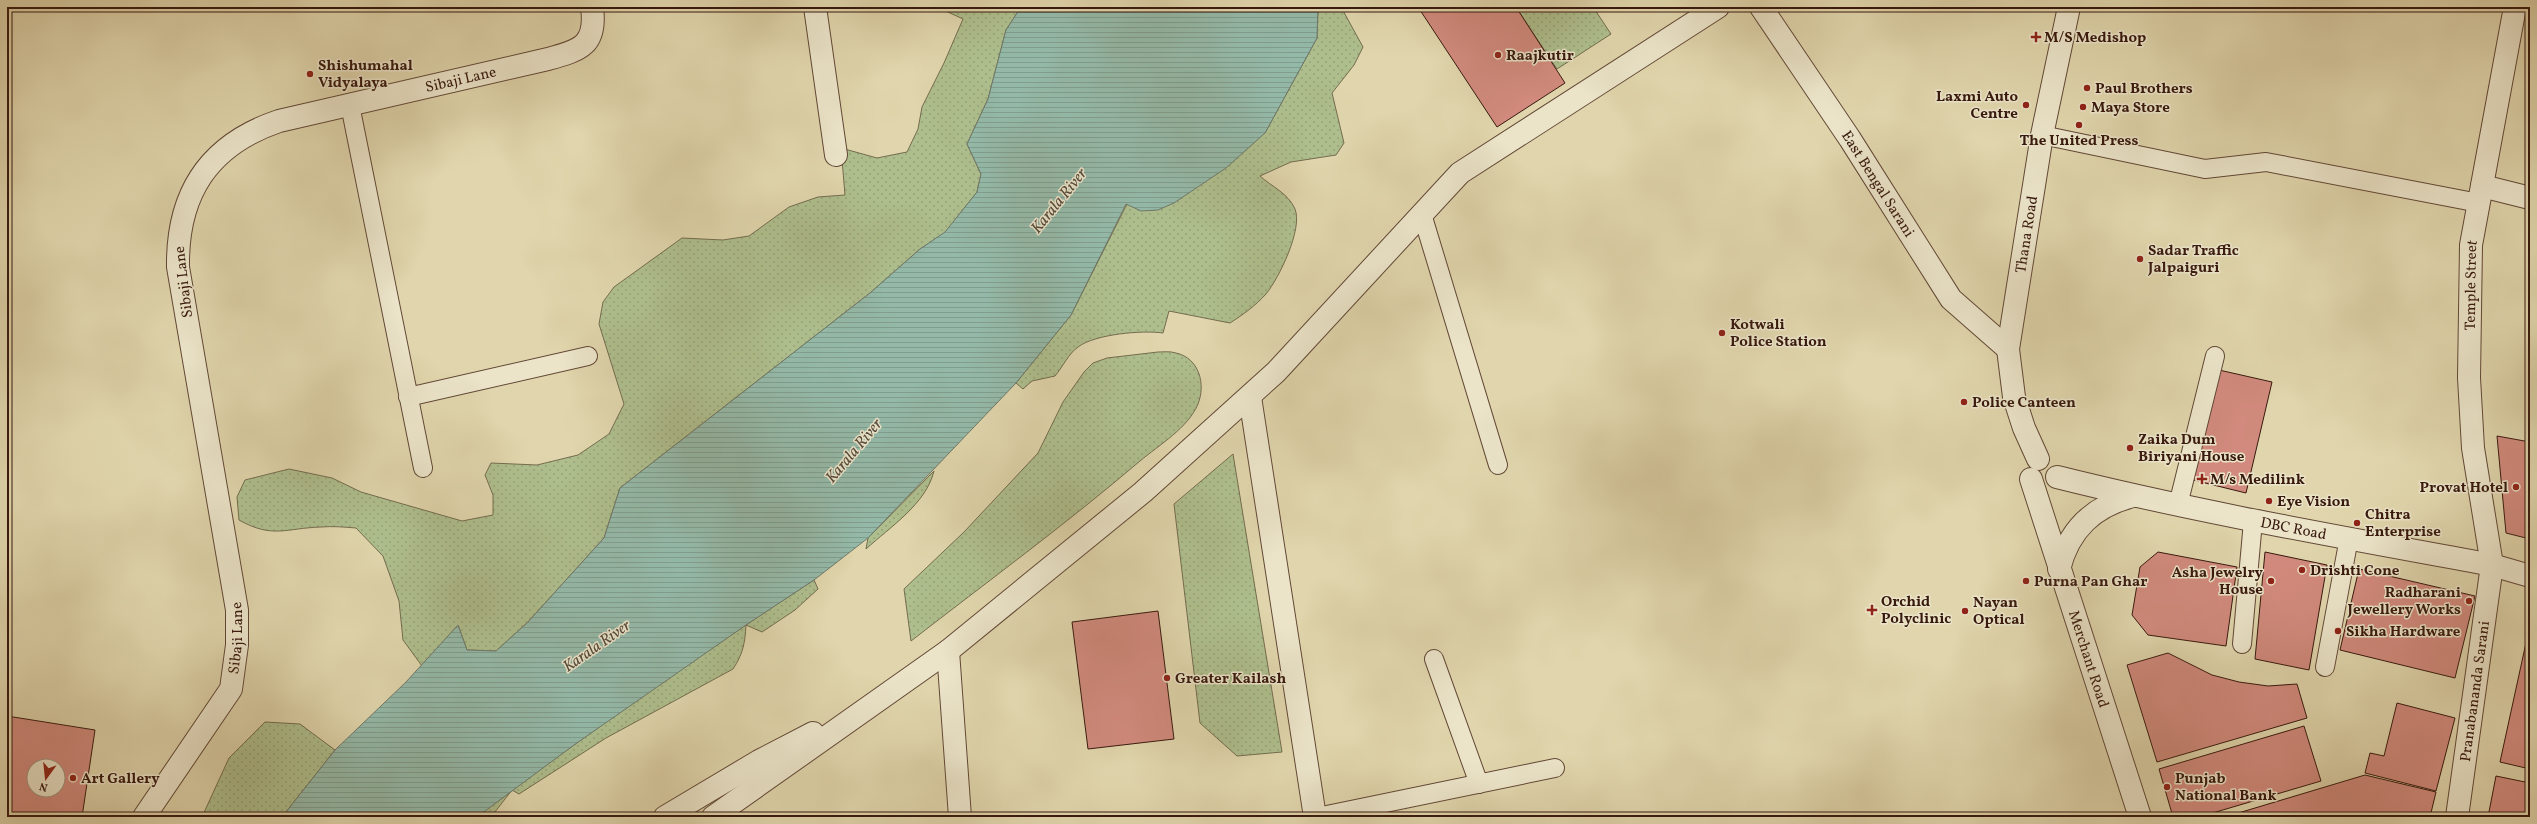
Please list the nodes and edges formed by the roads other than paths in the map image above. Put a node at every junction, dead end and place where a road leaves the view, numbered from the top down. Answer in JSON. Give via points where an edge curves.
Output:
{"nodes":[{"id":1,"x":592,"y":7,"type":"edge"},
{"id":2,"x":815,"y":7,"type":"edge"},
{"id":3,"x":1718,"y":7,"type":"edge"},
{"id":4,"x":1761,"y":7,"type":"edge"},
{"id":5,"x":2069,"y":7,"type":"edge"},
{"id":6,"x":2515,"y":7,"type":"edge"},
{"id":7,"x":350,"y":105,"type":"junction"},
{"id":8,"x":2042,"y":136,"type":"junction"},
{"id":9,"x":836,"y":155,"type":"dead end"},
{"id":10,"x":2480,"y":195,"type":"junction"},
{"id":11,"x":2530,"y":198,"type":"edge"},
{"id":12,"x":1422,"y":214,"type":"junction"},
{"id":13,"x":2008,"y":349,"type":"junction"},
{"id":14,"x":588,"y":356,"type":"dead end"},
{"id":15,"x":2215,"y":356,"type":"dead end"},
{"id":16,"x":408,"y":397,"type":"junction"},
{"id":17,"x":1250,"y":397,"type":"junction"},
{"id":18,"x":1498,"y":465,"type":"dead end"},
{"id":19,"x":423,"y":468,"type":"dead end"},
{"id":20,"x":2034,"y":469,"type":"junction"},
{"id":21,"x":2134,"y":496,"type":"junction"},
{"id":22,"x":2178,"y":505,"type":"junction"},
{"id":23,"x":2253,"y":521,"type":"junction"},
{"id":24,"x":2349,"y":538,"type":"junction"},
{"id":25,"x":2492,"y":564,"type":"junction"},
{"id":26,"x":2059,"y":569,"type":"junction"},
{"id":27,"x":2530,"y":576,"type":"edge"},
{"id":28,"x":2242,"y":644,"type":"dead end"},
{"id":29,"x":948,"y":651,"type":"junction"},
{"id":30,"x":1434,"y":659,"type":"dead end"},
{"id":31,"x":2325,"y":667,"type":"dead end"},
{"id":32,"x":874,"y":702,"type":"junction"},
{"id":33,"x":1555,"y":768,"type":"dead end"},
{"id":34,"x":1479,"y":784,"type":"junction"},
{"id":35,"x":144,"y":817,"type":"edge"},
{"id":36,"x":665,"y":817,"type":"edge"},
{"id":37,"x":712,"y":817,"type":"edge"},
{"id":38,"x":960,"y":817,"type":"edge"},
{"id":39,"x":1316,"y":817,"type":"edge"},
{"id":40,"x":2140,"y":817,"type":"edge"},
{"id":41,"x":2457,"y":817,"type":"edge"}],
"edges":[{"from":1,"to":7,"type":"street","name":"Sibaji Lane","via":[[592,33],[580,49],[571,53]]},
{"from":2,"to":9,"type":"street"},
{"from":3,"to":12,"type":"street","via":[[1460,173]]},
{"from":4,"to":13,"type":"street","name":"East Bengal Sarani","via":[[1850,139],[1951,299]]},
{"from":5,"to":8,"type":"street","name":"Thana Road"},
{"from":6,"to":10,"type":"street","name":"Temple Street"},
{"from":7,"to":16,"type":"lane"},
{"from":7,"to":35,"type":"street","name":"Sibaji Lane","via":[[278,121],[236,140],[202,172],[181,218],[178,267],[237,610],[237,645],[231,689]]},
{"from":8,"to":10,"type":"lane","via":[[2205,169],[2266,162]]},
{"from":8,"to":13,"type":"street","name":"Thana Road"},
{"from":10,"to":11,"type":"street"},
{"from":10,"to":25,"type":"street","name":"Temple Street","via":[[2471,245],[2469,378],[2473,448]]},
{"from":12,"to":17,"type":"street"},
{"from":12,"to":18,"type":"lane"},
{"from":13,"to":20,"type":"street","name":"Thana Road","via":[[2014,397]]},
{"from":14,"to":16,"type":"lane"},
{"from":15,"to":22,"type":"lane"},
{"from":16,"to":19,"type":"lane"},
{"from":17,"to":29,"type":"street","via":[[1143,492]]},
{"from":17,"to":39,"type":"street"},
{"from":20,"to":21,"type":"street","name":"DBC Road","via":[[2037,485],[2046,486],[2057,477]]},
{"from":20,"to":26,"type":"street","name":"Merchant Road"},
{"from":21,"to":22,"type":"street","name":"DBC Road"},
{"from":21,"to":26,"type":"street","via":[[2114,501],[2097,510],[2082,523],[2066,547]]},
{"from":22,"to":23,"type":"street","name":"DBC Road"},
{"from":23,"to":24,"type":"street","name":"DBC Road"},
{"from":23,"to":28,"type":"lane"},
{"from":24,"to":25,"type":"street","name":"DBC Road"},
{"from":24,"to":31,"type":"lane"},
{"from":25,"to":27,"type":"street","name":"DBC Road"},
{"from":25,"to":41,"type":"street","name":"Pranabananda Sarani"},
{"from":26,"to":40,"type":"street","name":"Merchant Road"},
{"from":29,"to":32,"type":"street"},
{"from":29,"to":38,"type":"street"},
{"from":30,"to":34,"type":"lane"},
{"from":32,"to":36,"type":"street","via":[[759,761]]},
{"from":32,"to":37,"type":"street"},
{"from":33,"to":34,"type":"lane"},
{"from":34,"to":39,"type":"lane"}]}
